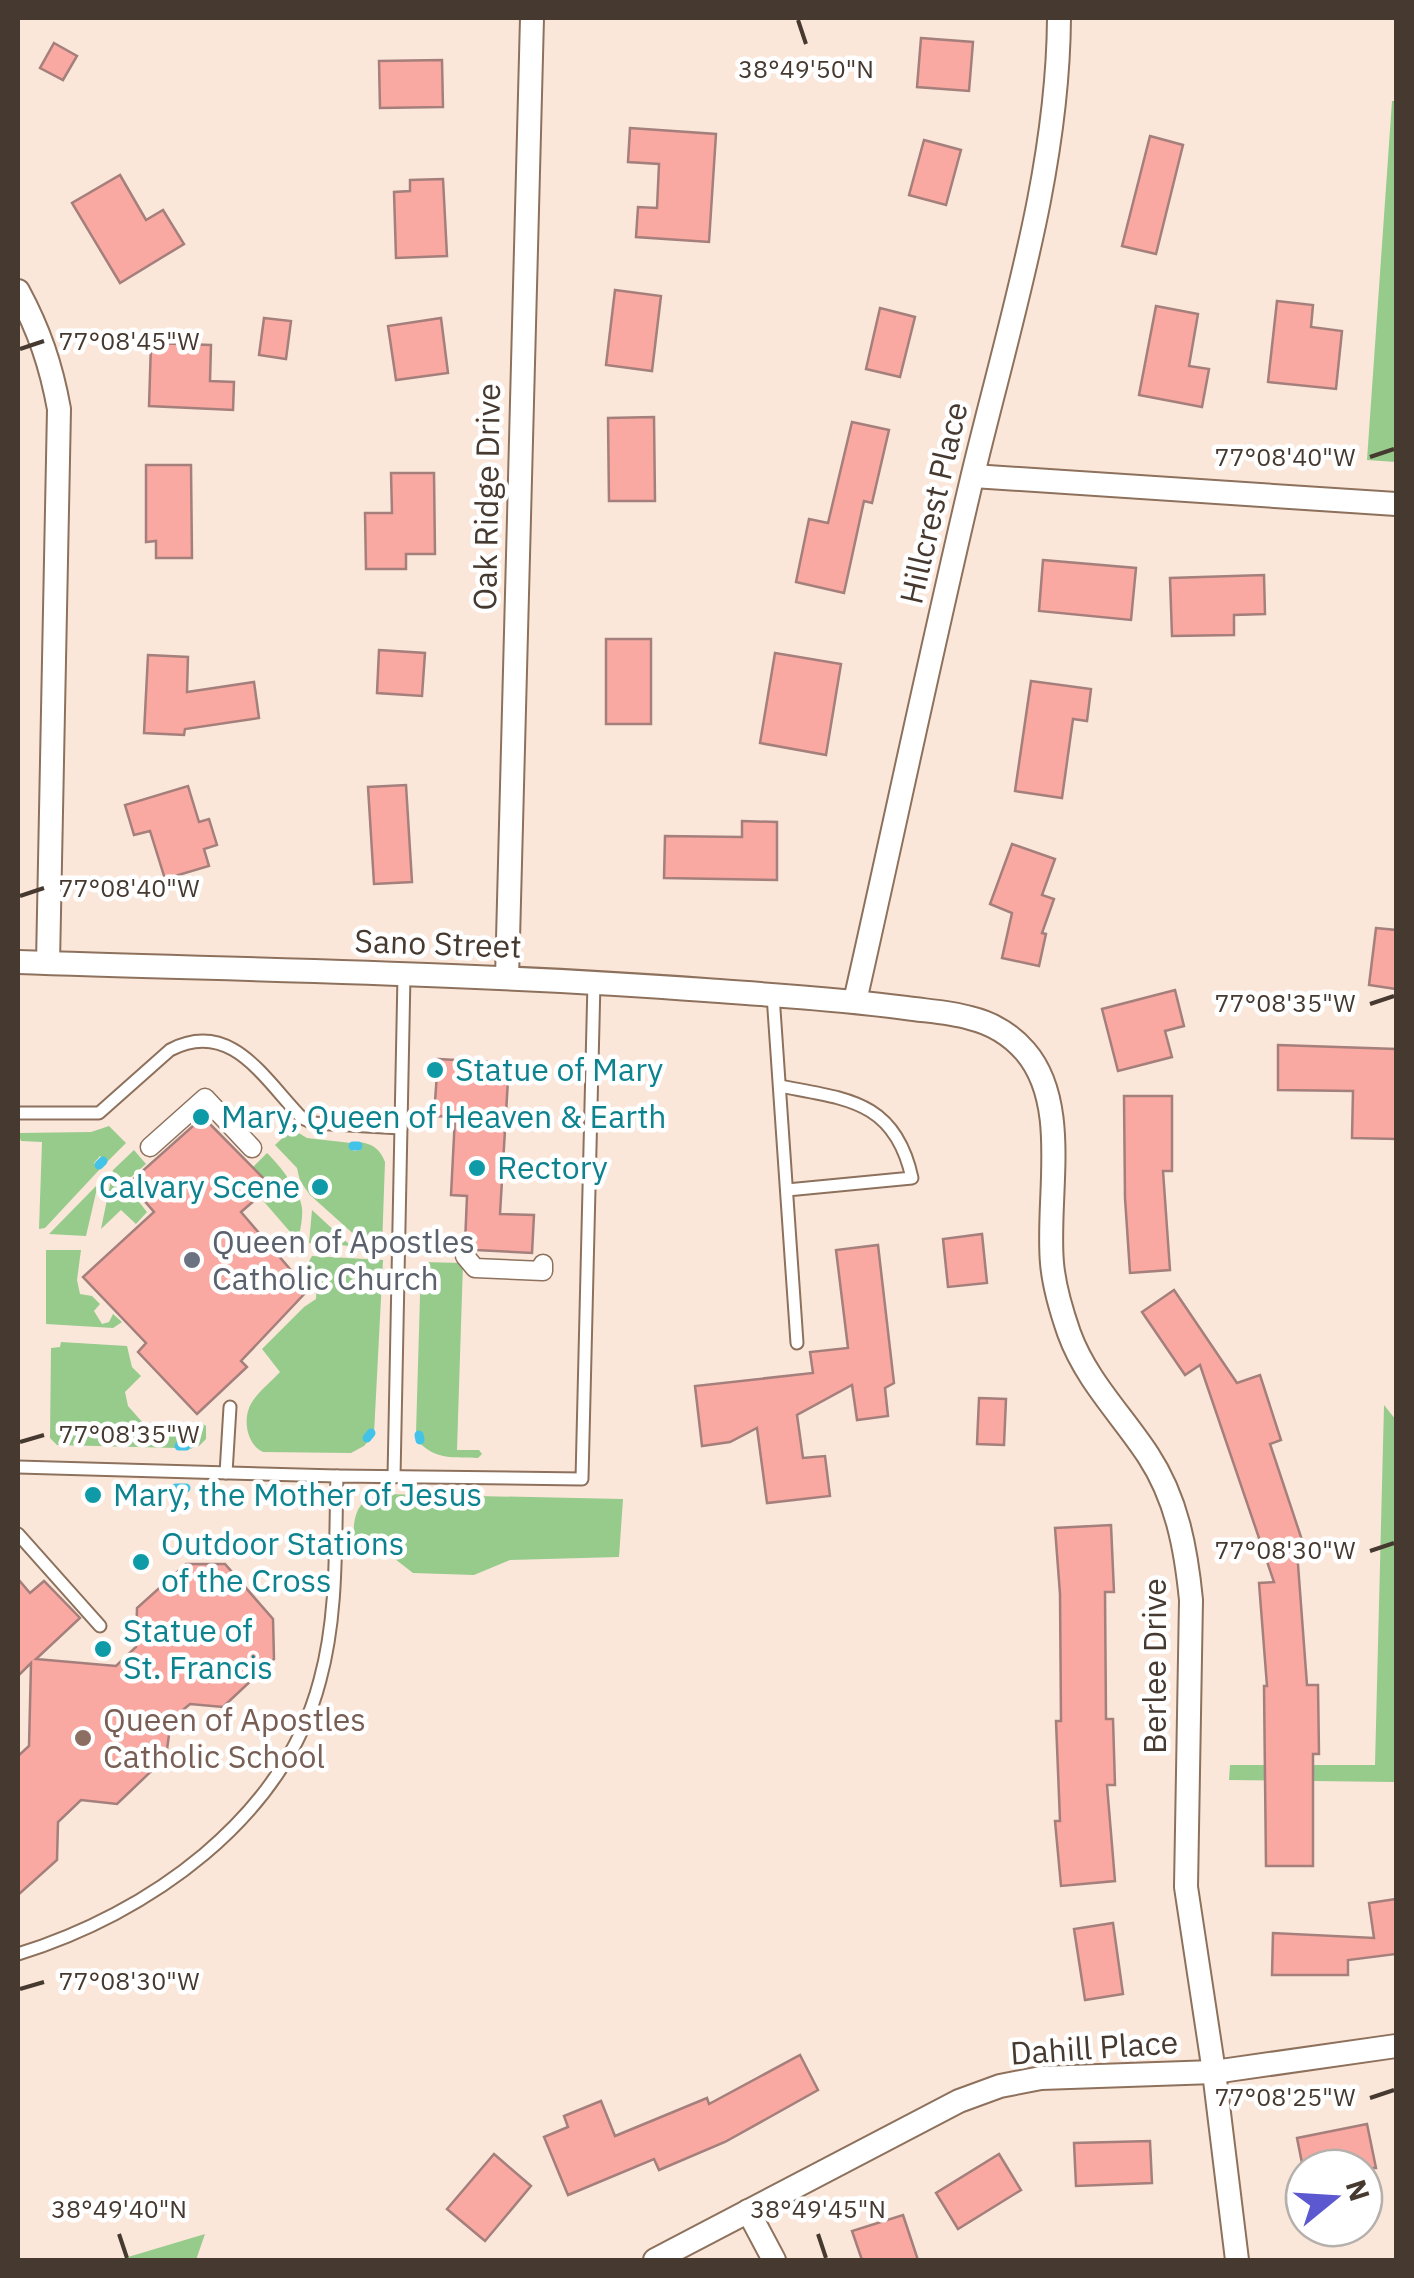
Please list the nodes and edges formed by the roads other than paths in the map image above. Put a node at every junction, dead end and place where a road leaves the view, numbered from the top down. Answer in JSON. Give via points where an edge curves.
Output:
{"nodes":[{"id":1,"x":532,"y":18,"type":"edge"},
{"id":2,"x":1060,"y":18,"type":"edge"},
{"id":3,"x":18,"y":291,"type":"edge"},
{"id":4,"x":973,"y":476,"type":"junction"},
{"id":5,"x":1396,"y":504,"type":"edge"},
{"id":6,"x":18,"y":962,"type":"edge"},
{"id":7,"x":48,"y":963,"type":"junction"},
{"id":8,"x":404,"y":975,"type":"junction"},
{"id":9,"x":507,"y":978,"type":"junction"},
{"id":10,"x":594,"y":982,"type":"junction"},
{"id":11,"x":773,"y":995,"type":"junction"},
{"id":12,"x":855,"y":1001,"type":"junction"},
{"id":13,"x":780,"y":1086,"type":"junction"},
{"id":14,"x":18,"y":1113,"type":"edge"},
{"id":15,"x":401,"y":1128,"type":"junction"},
{"id":16,"x":150,"y":1147,"type":"dead end"},
{"id":17,"x":252,"y":1148,"type":"dead end"},
{"id":18,"x":787,"y":1190,"type":"junction"},
{"id":19,"x":465,"y":1256,"type":"dead end"},
{"id":20,"x":543,"y":1264,"type":"dead end"},
{"id":21,"x":797,"y":1343,"type":"dead end"},
{"id":22,"x":230,"y":1407,"type":"dead end"},
{"id":23,"x":18,"y":1467,"type":"edge"},
{"id":24,"x":226,"y":1473,"type":"junction"},
{"id":25,"x":336,"y":1476,"type":"junction"},
{"id":26,"x":394,"y":1477,"type":"junction"},
{"id":27,"x":18,"y":1534,"type":"edge"},
{"id":28,"x":100,"y":1626,"type":"dead end"},
{"id":29,"x":18,"y":1954,"type":"edge"},
{"id":30,"x":1396,"y":2046,"type":"edge"},
{"id":31,"x":1214,"y":2072,"type":"junction"},
{"id":32,"x":748,"y":2212,"type":"junction"},
{"id":33,"x":655,"y":2260,"type":"edge"},
{"id":34,"x":774,"y":2260,"type":"edge"},
{"id":35,"x":1237,"y":2260,"type":"edge"}],
"edges":[{"from":1,"to":9,"type":"street","name":"Oak Ridge Drive"},
{"from":2,"to":4,"type":"street","name":"Hillcrest Place","via":[[1038,207]]},
{"from":3,"to":7,"type":"street","via":[[39,331],[59,409]]},
{"from":4,"to":5,"type":"street"},
{"from":4,"to":12,"type":"street","name":"Hillcrest Place"},
{"from":6,"to":7,"type":"street","name":"Sano Street"},
{"from":7,"to":8,"type":"street","name":"Sano Street"},
{"from":8,"to":9,"type":"street","name":"Sano Street"},
{"from":8,"to":15,"type":"lane"},
{"from":9,"to":10,"type":"street","name":"Sano Street"},
{"from":10,"to":11,"type":"street","name":"Sano Street"},
{"from":10,"to":26,"type":"lane","via":[[582,1479]]},
{"from":11,"to":12,"type":"street","name":"Sano Street"},
{"from":11,"to":13,"type":"lane"},
{"from":12,"to":31,"type":"street","name":"Berlee Drive","via":[[987,1024],[1023,1048],[1047,1089],[1059,1304],[1095,1385],[1163,1480],[1186,1553],[1186,1887]]},
{"from":13,"to":18,"type":"lane"},
{"from":13,"to":18,"type":"lane","via":[[863,1104],[886,1120],[912,1178]]},
{"from":14,"to":15,"type":"lane","via":[[99,1114],[170,1050],[210,1039],[237,1052],[312,1123]]},
{"from":15,"to":26,"type":"lane"},
{"from":16,"to":17,"type":"street","via":[[204,1098]]},
{"from":18,"to":21,"type":"lane"},
{"from":19,"to":20,"type":"street","via":[[475,1268],[544,1272]]},
{"from":22,"to":24,"type":"lane"},
{"from":23,"to":24,"type":"lane"},
{"from":24,"to":25,"type":"lane"},
{"from":25,"to":26,"type":"lane"},
{"from":25,"to":29,"type":"lane","via":[[330,1631],[321,1678],[310,1715],[275,1776],[224,1836],[148,1896],[97,1925]]},
{"from":27,"to":28,"type":"lane"},
{"from":30,"to":31,"type":"street","name":"Dahill Place"},
{"from":31,"to":32,"type":"street","name":"Dahill Place","via":[[1042,2078],[1000,2086]]},
{"from":31,"to":35,"type":"street","name":"Berlee Drive"},
{"from":32,"to":33,"type":"street","name":"Dahill Place"},
{"from":32,"to":34,"type":"street"}]}
